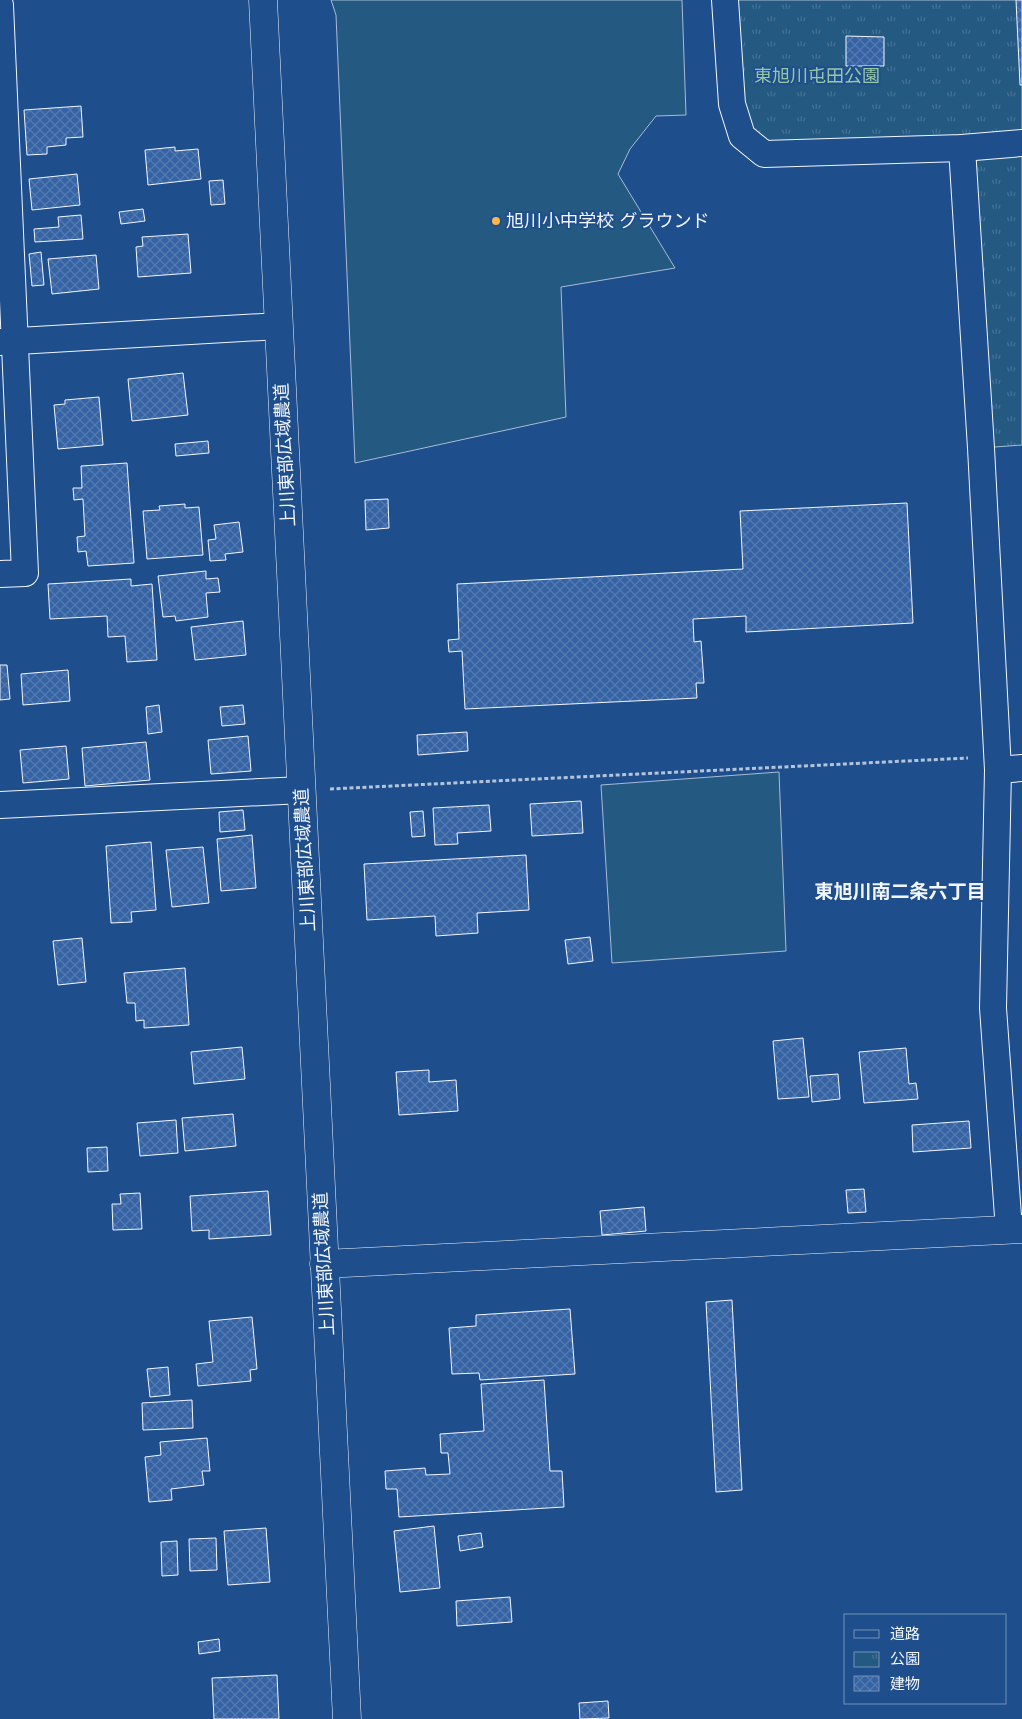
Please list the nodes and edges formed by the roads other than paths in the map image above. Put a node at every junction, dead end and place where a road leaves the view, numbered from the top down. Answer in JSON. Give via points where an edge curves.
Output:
{"nodes":[{"id":1,"x":264,"y":0,"type":"edge"},
{"id":2,"x":725,"y":0,"type":"edge"},
{"id":3,"x":0,"y":5,"type":"edge"},
{"id":4,"x":2,"y":103,"type":"edge"},
{"id":5,"x":1022,"y":143,"type":"edge"},
{"id":6,"x":962,"y":148,"type":"junction"},
{"id":7,"x":279,"y":326,"type":"junction"},
{"id":8,"x":8,"y":341,"type":"edge"},
{"id":9,"x":0,"y":574,"type":"edge"},
{"id":10,"x":1010,"y":769,"type":"edge"},
{"id":11,"x":302,"y":790,"type":"junction"},
{"id":12,"x":0,"y":805,"type":"edge"},
{"id":13,"x":1016,"y":1230,"type":"edge"},
{"id":14,"x":324,"y":1264,"type":"junction"},
{"id":15,"x":347,"y":1719,"type":"edge"}],
"edges":[{"from":1,"to":7,"type":"street","name":"上川東部広域農道"},
{"from":2,"to":6,"type":"street","via":[[732,104],[742,136],[764,154]]},
{"from":3,"to":4,"type":"street"},
{"from":4,"to":8,"type":"street"},
{"from":5,"to":6,"type":"street"},
{"from":6,"to":10,"type":"street","via":[[981,448]]},
{"from":7,"to":8,"type":"street"},
{"from":7,"to":11,"type":"street","name":"上川東部広域農道"},
{"from":8,"to":9,"type":"street","via":[[25,573]]},
{"from":10,"to":13,"type":"street","via":[[993,1008]]},
{"from":11,"to":12,"type":"street"},
{"from":11,"to":14,"type":"street","name":"上川東部広域農道"},
{"from":13,"to":14,"type":"street"},
{"from":14,"to":15,"type":"street","name":"上川東部広域農道"}]}
